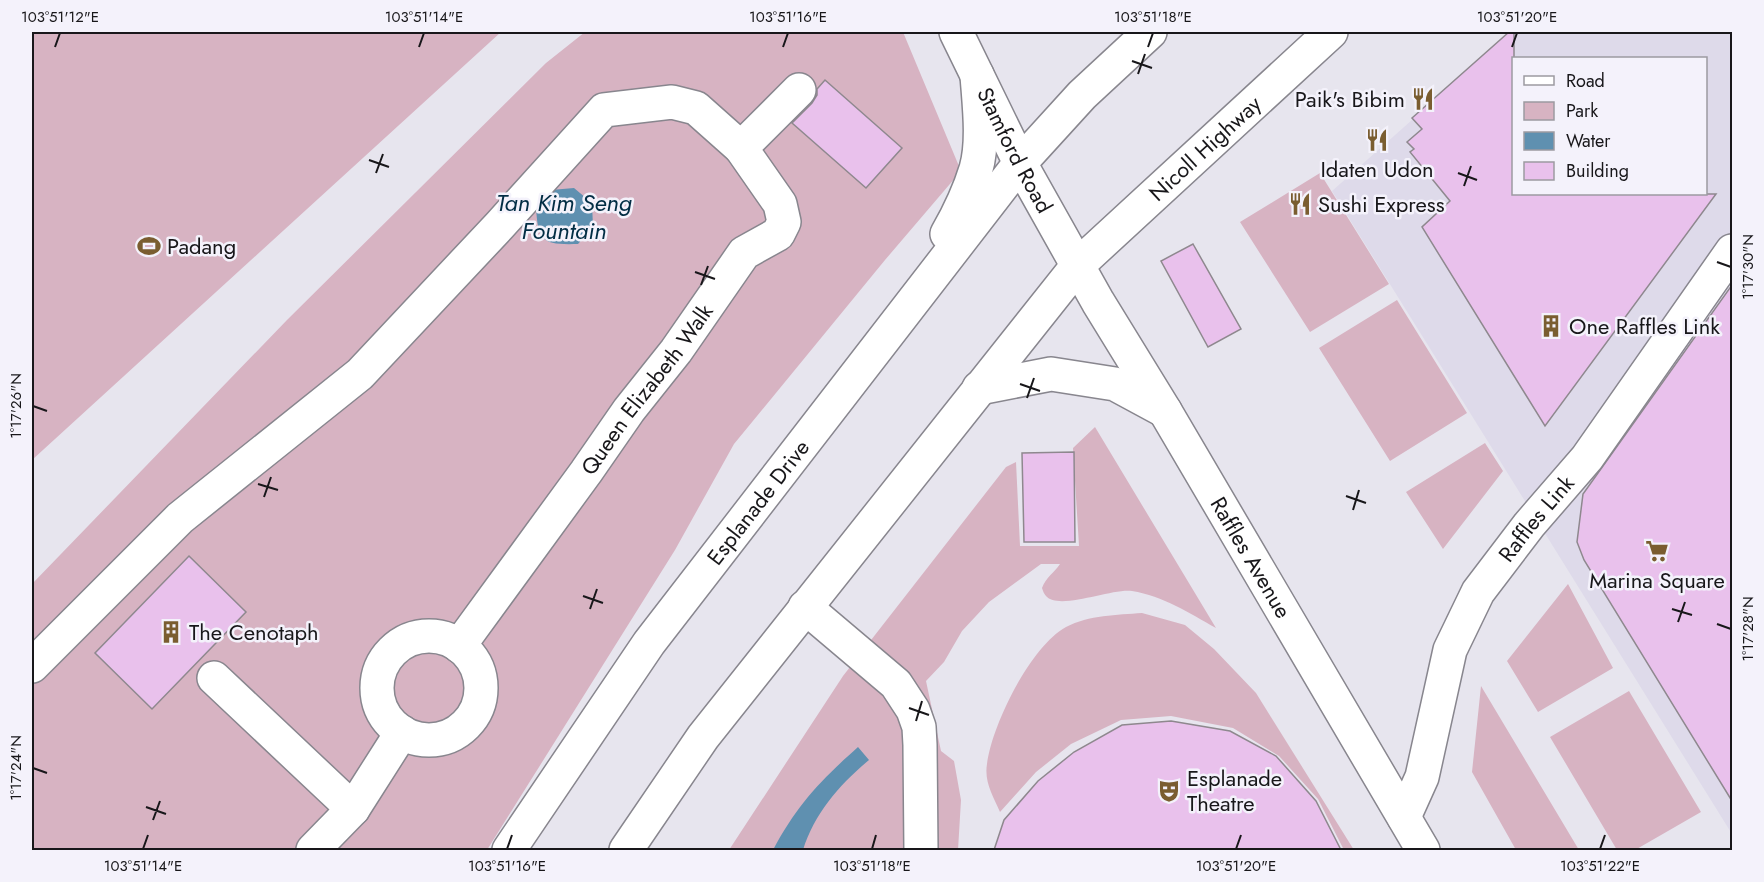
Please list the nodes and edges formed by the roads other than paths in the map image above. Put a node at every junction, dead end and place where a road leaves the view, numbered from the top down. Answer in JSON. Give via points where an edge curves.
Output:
{"nodes":[{"id":1,"x":956,"y":32,"type":"edge"},
{"id":2,"x":1150,"y":32,"type":"edge"},
{"id":3,"x":1330,"y":32,"type":"edge"},
{"id":4,"x":977,"y":75,"type":"junction"},
{"id":5,"x":799,"y":90,"type":"dead end"},
{"id":6,"x":741,"y":148,"type":"junction"},
{"id":7,"x":1020,"y":163,"type":"junction"},
{"id":8,"x":1732,"y":251,"type":"edge"},
{"id":9,"x":1078,"y":265,"type":"junction"},
{"id":10,"x":899,"y":319,"type":"junction"},
{"id":11,"x":979,"y":388,"type":"junction"},
{"id":12,"x":1165,"y":411,"type":"junction"},
{"id":13,"x":805,"y":607,"type":"junction"},
{"id":14,"x":459,"y":646,"type":"junction"},
{"id":15,"x":32,"y":666,"type":"edge"},
{"id":16,"x":214,"y":678,"type":"dead end"},
{"id":17,"x":402,"y":732,"type":"junction"},
{"id":18,"x":353,"y":809,"type":"junction"},
{"id":19,"x":1404,"y":817,"type":"junction"},
{"id":20,"x":313,"y":850,"type":"edge"},
{"id":21,"x":509,"y":850,"type":"edge"},
{"id":22,"x":626,"y":850,"type":"edge"},
{"id":23,"x":921,"y":850,"type":"edge"},
{"id":24,"x":1424,"y":850,"type":"edge"}],
"edges":[{"from":1,"to":4,"type":"main road","name":"Stamford Road"},
{"from":2,"to":7,"type":"main road","via":[[1082,95]]},
{"from":3,"to":9,"type":"main road","name":"Nicoll Highway"},
{"from":4,"to":7,"type":"main road","name":"Stamford Road"},
{"from":4,"to":10,"type":"main road","via":[[981,121],[976,167],[960,210]]},
{"from":5,"to":6,"type":"main road"},
{"from":6,"to":14,"type":"main road","name":"Queen Elizabeth Walk","via":[[780,204],[784,222],[778,234],[744,253]]},
{"from":6,"to":15,"type":"main road","name":"Queen Elizabeth Walk","via":[[696,108],[672,102],[604,110],[360,374],[180,518]]},
{"from":7,"to":9,"type":"main road","name":"Stamford Road"},
{"from":7,"to":10,"type":"main road","name":"Esplanade Drive"},
{"from":8,"to":19,"type":"main road","name":"Raffles Link","via":[[1587,458],[1478,592],[1450,650],[1422,777]]},
{"from":9,"to":11,"type":"main road"},
{"from":9,"to":12,"type":"main road","name":"Raffles Avenue"},
{"from":10,"to":21,"type":"main road","name":"Esplanade Drive","via":[[649,643]]},
{"from":11,"to":12,"type":"main road","via":[[1051,374],[1115,384]]},
{"from":11,"to":13,"type":"main road"},
{"from":12,"to":19,"type":"main road","name":"Raffles Avenue"},
{"from":13,"to":22,"type":"main road","via":[[703,737]]},
{"from":13,"to":23,"type":"main road","via":[[896,684],[913,710],[919,727]]},
{"from":14,"to":17,"type":"main road","via":[[474,662],[482,683],[474,716],[461,730],[444,738],[426,740]]},
{"from":14,"to":17,"type":"main road","via":[[442,638],[416,638],[398,646],[384,662],[377,683],[380,704],[386,718]]},
{"from":16,"to":18,"type":"main road"},
{"from":17,"to":18,"type":"main road"},
{"from":18,"to":20,"type":"main road"},
{"from":19,"to":24,"type":"main road","name":"Raffles Avenue"}]}
